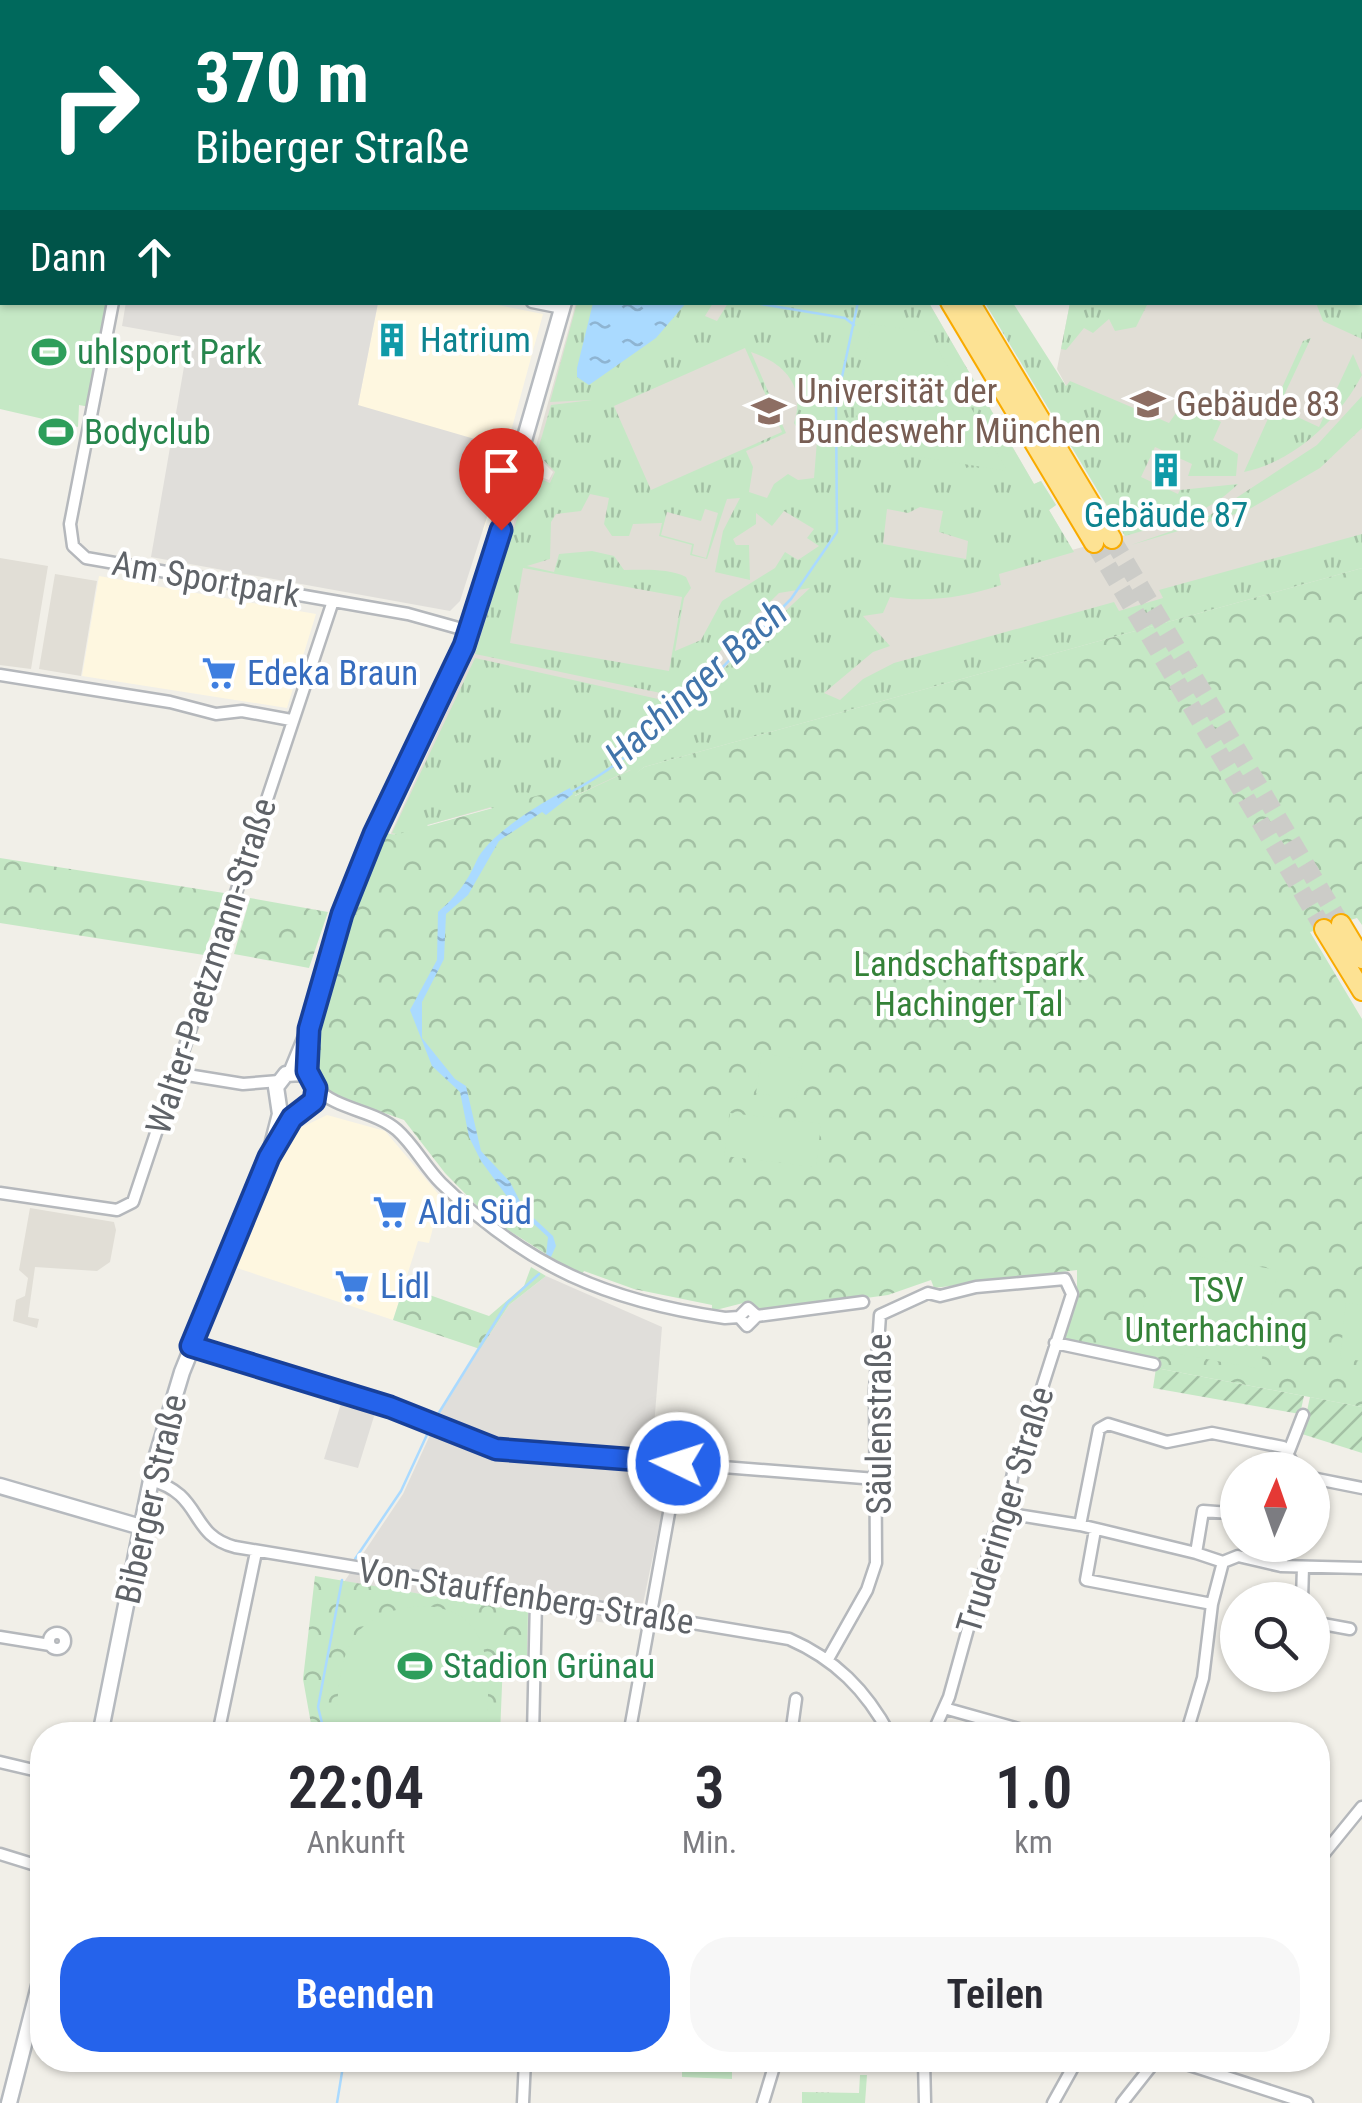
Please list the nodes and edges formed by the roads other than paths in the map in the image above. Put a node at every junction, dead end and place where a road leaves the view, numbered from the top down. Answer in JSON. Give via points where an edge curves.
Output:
{"nodes":[{"id":1,"x":113,"y":305,"type":"edge"},
{"id":2,"x":563,"y":305,"type":"edge"},
{"id":3,"x":952,"y":305,"type":"edge"},
{"id":4,"x":972,"y":305,"type":"edge"},
{"id":5,"x":333,"y":600,"type":"junction"},
{"id":6,"x":470,"y":631,"type":"junction"},
{"id":7,"x":0,"y":676,"type":"edge"},
{"id":8,"x":290,"y":720,"type":"junction"},
{"id":9,"x":1362,"y":958,"type":"edge"},
{"id":10,"x":1362,"y":992,"type":"edge"},
{"id":11,"x":309,"y":1029,"type":"junction"},
{"id":12,"x":285,"y":1077,"type":"junction"},
{"id":13,"x":173,"y":1079,"type":"junction"},
{"id":14,"x":312,"y":1082,"type":"junction"},
{"id":15,"x":243,"y":1084,"type":"junction"},
{"id":16,"x":278,"y":1103,"type":"junction"},
{"id":17,"x":350,"y":1108,"type":"junction"},
{"id":18,"x":304,"y":1110,"type":"junction"},
{"id":19,"x":269,"y":1157,"type":"junction"},
{"id":20,"x":0,"y":1192,"type":"edge"},
{"id":21,"x":1070,"y":1283,"type":"joint"},
{"id":22,"x":863,"y":1302,"type":"dead end"},
{"id":23,"x":1055,"y":1342,"type":"junction"},
{"id":24,"x":191,"y":1346,"type":"junction"},
{"id":25,"x":1154,"y":1364,"type":"dead end"},
{"id":26,"x":1302,"y":1415,"type":"dead end"},
{"id":27,"x":1289,"y":1451,"type":"joint"},
{"id":28,"x":678,"y":1463,"type":"junction"},
{"id":29,"x":876,"y":1479,"type":"junction"},
{"id":30,"x":150,"y":1480,"type":"junction"},
{"id":31,"x":1330,"y":1482,"type":"edge"},
{"id":32,"x":0,"y":1486,"type":"edge"},
{"id":33,"x":1362,"y":1488,"type":"edge"},
{"id":34,"x":1220,"y":1512,"type":"edge"},
{"id":35,"x":1005,"y":1513,"type":"junction"},
{"id":36,"x":1080,"y":1525,"type":"junction"},
{"id":37,"x":141,"y":1527,"type":"junction"},
{"id":38,"x":1095,"y":1530,"type":"junction"},
{"id":39,"x":256,"y":1552,"type":"junction"},
{"id":40,"x":1196,"y":1554,"type":"junction"},
{"id":41,"x":1220,"y":1561,"type":"edge"},
{"id":42,"x":1223,"y":1562,"type":"edge"},
{"id":43,"x":1264,"y":1562,"type":"edge"},
{"id":44,"x":1282,"y":1562,"type":"edge"},
{"id":45,"x":1281,"y":1566,"type":"junction"},
{"id":46,"x":1303,"y":1567,"type":"junction"},
{"id":47,"x":1362,"y":1568,"type":"edge"},
{"id":48,"x":1303,"y":1582,"type":"edge"},
{"id":49,"x":536,"y":1600,"type":"junction"},
{"id":50,"x":1212,"y":1604,"type":"junction"},
{"id":51,"x":650,"y":1616,"type":"junction"},
{"id":52,"x":1330,"y":1625,"type":"edge"},
{"id":53,"x":1350,"y":1628,"type":"dead end"},
{"id":54,"x":0,"y":1636,"type":"edge"},
{"id":55,"x":50,"y":1645,"type":"dead end"},
{"id":56,"x":828,"y":1660,"type":"junction"},
{"id":57,"x":796,"y":1699,"type":"dead end"},
{"id":58,"x":944,"y":1708,"type":"junction"},
{"id":59,"x":103,"y":1722,"type":"edge"},
{"id":60,"x":221,"y":1722,"type":"edge"},
{"id":61,"x":533,"y":1722,"type":"edge"},
{"id":62,"x":631,"y":1722,"type":"edge"},
{"id":63,"x":792,"y":1722,"type":"edge"},
{"id":64,"x":882,"y":1722,"type":"edge"},
{"id":65,"x":938,"y":1722,"type":"edge"},
{"id":66,"x":994,"y":1722,"type":"edge"},
{"id":67,"x":1190,"y":1722,"type":"edge"},
{"id":68,"x":0,"y":1762,"type":"edge"},
{"id":69,"x":30,"y":1769,"type":"edge"},
{"id":70,"x":1362,"y":1807,"type":"edge"},
{"id":71,"x":1330,"y":1846,"type":"edge"},
{"id":72,"x":0,"y":1854,"type":"edge"},
{"id":73,"x":30,"y":1863,"type":"edge"},
{"id":74,"x":30,"y":2016,"type":"edge"},
{"id":75,"x":524,"y":2072,"type":"edge"},
{"id":76,"x":772,"y":2072,"type":"edge"},
{"id":77,"x":924,"y":2072,"type":"edge"},
{"id":78,"x":1070,"y":2072,"type":"edge"},
{"id":79,"x":1147,"y":2072,"type":"edge"},
{"id":80,"x":1211,"y":2072,"type":"edge"},
{"id":81,"x":7,"y":2096,"type":"edge"},
{"id":82,"x":524,"y":2103,"type":"edge"},
{"id":83,"x":763,"y":2103,"type":"edge"},
{"id":84,"x":925,"y":2103,"type":"edge"},
{"id":85,"x":1053,"y":2103,"type":"edge"},
{"id":86,"x":1122,"y":2103,"type":"edge"},
{"id":87,"x":1307,"y":2103,"type":"edge"}],
"edges":[{"from":1,"to":5,"type":"street","name":"Am Sportpark","via":[[70,524],[73,546],[86,558]]},
{"from":2,"to":6,"type":"main road"},
{"from":3,"to":4,"type":"highway","via":[[1103,541]]},
{"from":5,"to":6,"type":"street","name":"Am Sportpark"},
{"from":5,"to":8,"type":"street","name":"Walter-Paetzmann-Straße"},
{"from":6,"to":11,"type":"main road","via":[[358,872]]},
{"from":7,"to":8,"type":"street","via":[[216,714],[242,711]]},
{"from":8,"to":13,"type":"street","name":"Walter-Paetzmann-Straße"},
{"from":9,"to":10,"type":"highway","via":[[1333,926]]},
{"from":11,"to":12,"type":"main road"},
{"from":11,"to":14,"type":"main road"},
{"from":12,"to":14,"type":"main road"},
{"from":12,"to":15,"type":"street"},
{"from":12,"to":16,"type":"main road","name":"Biberger Straße"},
{"from":13,"to":15,"type":"street"},
{"from":13,"to":20,"type":"street","name":"Walter-Paetzmann-Straße","via":[[126,1209]]},
{"from":14,"to":17,"type":"street"},
{"from":14,"to":18,"type":"main road","name":"Biberger Straße"},
{"from":15,"to":16,"type":"street"},
{"from":16,"to":18,"type":"main road"},
{"from":16,"to":19,"type":"main road","name":"Biberger Straße"},
{"from":17,"to":18,"type":"street"},
{"from":17,"to":22,"type":"street","via":[[396,1128],[438,1180],[550,1268],[624,1300],[739,1316],[748,1308],[757,1316]]},
{"from":18,"to":19,"type":"main road","name":"Biberger Straße"},
{"from":19,"to":24,"type":"main road","name":"Biberger Straße"},
{"from":21,"to":23,"type":"street","name":"Truderinger Straße"},
{"from":21,"to":29,"type":"street","name":"Säulenstraße","via":[[1055,1277],[928,1293],[880,1315]]},
{"from":23,"to":25,"type":"street"},
{"from":23,"to":35,"type":"street","name":"Truderinger Straße","via":[[1030,1446],[1005,1494]]},
{"from":24,"to":28,"type":"street","via":[[496,1449]]},
{"from":24,"to":30,"type":"main road","name":"Biberger Straße"},
{"from":26,"to":27,"type":"street"},
{"from":27,"to":36,"type":"street","via":[[1212,1433],[1167,1442],[1108,1424],[1099,1429]]},
{"from":28,"to":29,"type":"street"},
{"from":28,"to":51,"type":"street"},
{"from":29,"to":56,"type":"street","name":"Säulenstraße","via":[[872,1578]]},
{"from":30,"to":37,"type":"main road","name":"Biberger Straße"},
{"from":30,"to":39,"type":"street","name":"Von-Stauffenberg-Straße","via":[[182,1492],[215,1540]]},
{"from":31,"to":33,"type":"street"},
{"from":32,"to":37,"type":"main road"},
{"from":34,"to":40,"type":"street","via":[[1203,1510]]},
{"from":35,"to":36,"type":"street"},
{"from":35,"to":58,"type":"street","name":"Truderinger Straße"},
{"from":36,"to":38,"type":"street"},
{"from":37,"to":59,"type":"main road","name":"Biberger Straße"},
{"from":38,"to":40,"type":"street"},
{"from":38,"to":50,"type":"street","via":[[1086,1580]]},
{"from":39,"to":49,"type":"street","name":"Von-Stauffenberg-Straße"},
{"from":39,"to":60,"type":"street"},
{"from":40,"to":41,"type":"street"},
{"from":42,"to":50,"type":"street"},
{"from":43,"to":45,"type":"street"},
{"from":44,"to":45,"type":"street"},
{"from":45,"to":46,"type":"street"},
{"from":46,"to":47,"type":"street"},
{"from":46,"to":48,"type":"street"},
{"from":49,"to":51,"type":"street","name":"Von-Stauffenberg-Straße"},
{"from":49,"to":61,"type":"street"},
{"from":50,"to":67,"type":"street"},
{"from":51,"to":56,"type":"street","name":"Von-Stauffenberg-Straße","via":[[770,1634]]},
{"from":51,"to":62,"type":"street"},
{"from":52,"to":53,"type":"street"},
{"from":54,"to":55,"type":"street"},
{"from":56,"to":64,"type":"street","name":"Von-Stauffenberg-Straße","via":[[867,1697]]},
{"from":57,"to":63,"type":"street"},
{"from":58,"to":65,"type":"street","name":"Truderinger Straße"},
{"from":58,"to":66,"type":"street"},
{"from":68,"to":69,"type":"street"},
{"from":70,"to":71,"type":"street"},
{"from":72,"to":73,"type":"street"},
{"from":74,"to":81,"type":"main road"},
{"from":75,"to":82,"type":"street"},
{"from":76,"to":83,"type":"street"},
{"from":77,"to":84,"type":"street"},
{"from":78,"to":85,"type":"street"},
{"from":79,"to":86,"type":"street"},
{"from":80,"to":87,"type":"street"}]}
